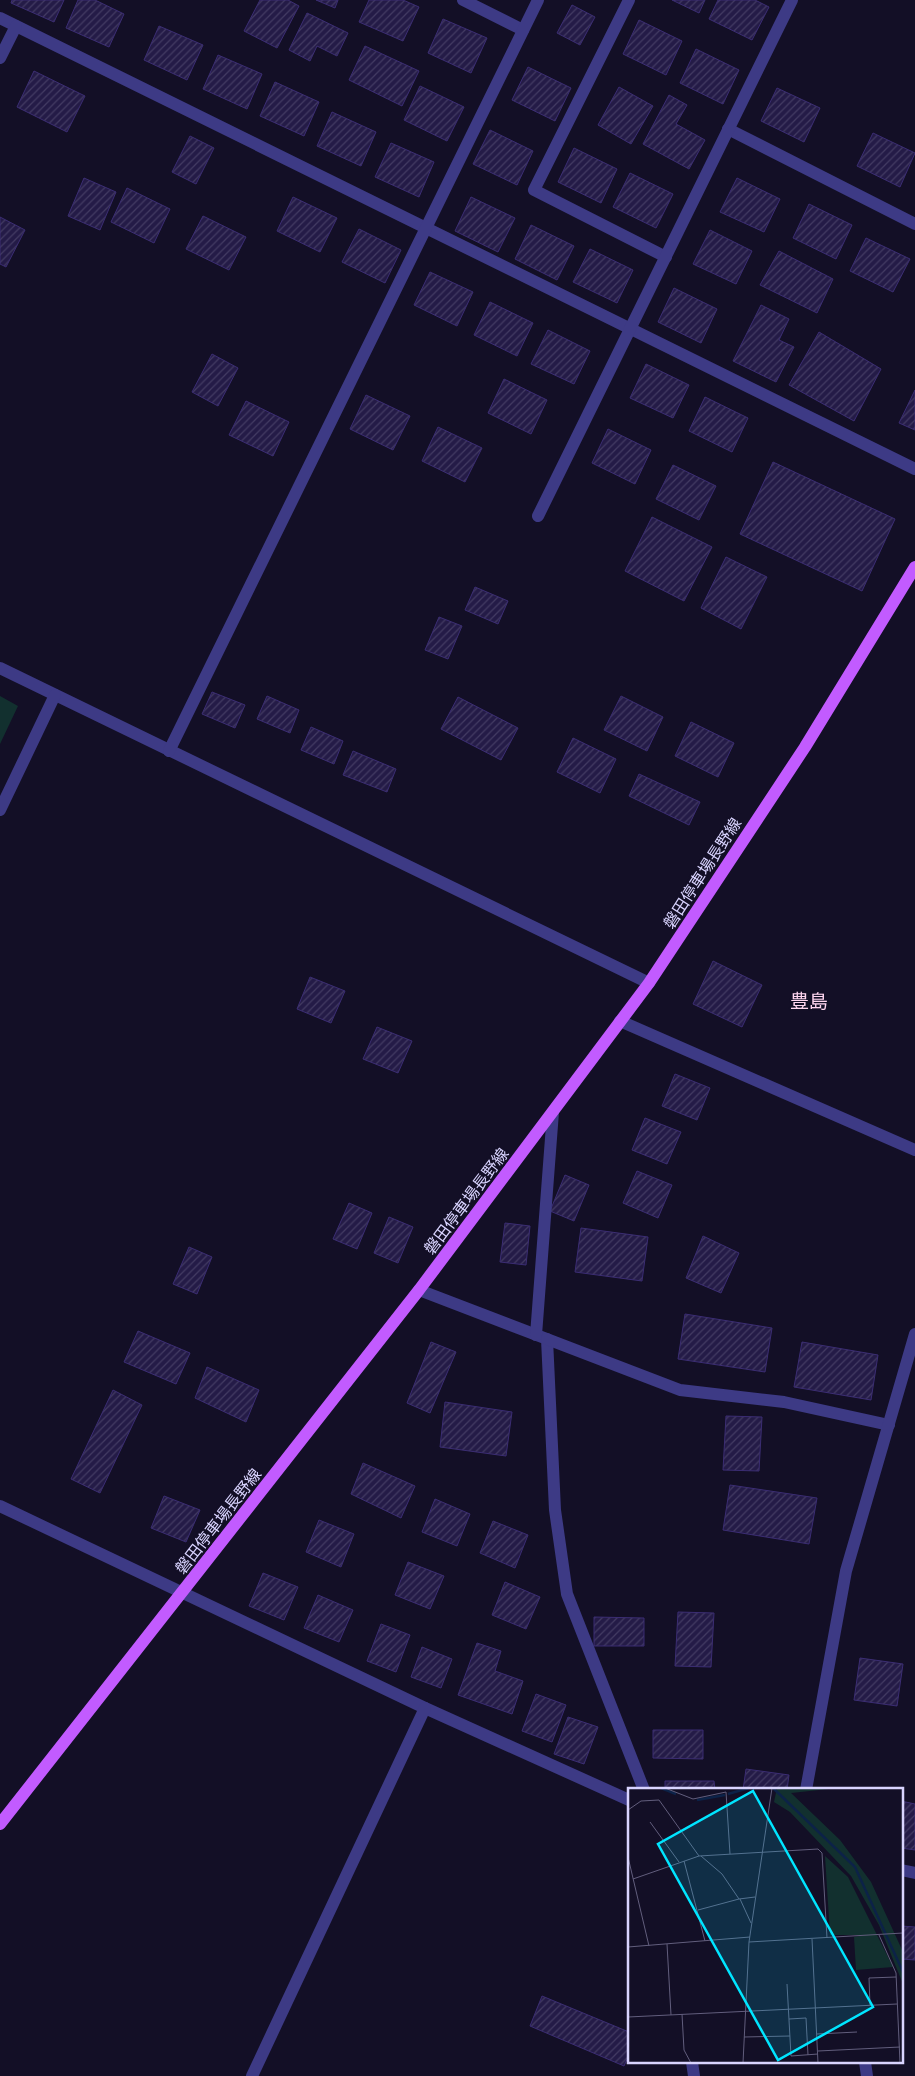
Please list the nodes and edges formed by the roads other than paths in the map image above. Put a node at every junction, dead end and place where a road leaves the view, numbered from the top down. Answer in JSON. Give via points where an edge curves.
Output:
{"nodes":[{"id":1,"x":463,"y":0,"type":"edge"},
{"id":2,"x":538,"y":0,"type":"edge"},
{"id":3,"x":629,"y":0,"type":"edge"},
{"id":4,"x":792,"y":0,"type":"edge"},
{"id":5,"x":0,"y":18,"type":"edge"},
{"id":6,"x":16,"y":26,"type":"junction"},
{"id":7,"x":523,"y":30,"type":"junction"},
{"id":8,"x":0,"y":58,"type":"edge"},
{"id":9,"x":728,"y":129,"type":"junction"},
{"id":10,"x":915,"y":224,"type":"edge"},
{"id":11,"x":425,"y":228,"type":"junction"},
{"id":12,"x":666,"y":256,"type":"junction"},
{"id":13,"x":631,"y":330,"type":"junction"},
{"id":14,"x":915,"y":469,"type":"edge"},
{"id":15,"x":538,"y":516,"type":"dead end"},
{"id":16,"x":915,"y":567,"type":"edge"},
{"id":17,"x":0,"y":668,"type":"edge"},
{"id":18,"x":56,"y":695,"type":"junction"},
{"id":19,"x":169,"y":751,"type":"junction"},
{"id":20,"x":0,"y":810,"type":"edge"},
{"id":21,"x":649,"y":983,"type":"junction"},
{"id":22,"x":620,"y":1021,"type":"junction"},
{"id":23,"x":553,"y":1112,"type":"junction"},
{"id":24,"x":915,"y":1150,"type":"edge"},
{"id":25,"x":419,"y":1290,"type":"junction"},
{"id":26,"x":915,"y":1334,"type":"edge"},
{"id":27,"x":541,"y":1337,"type":"junction"},
{"id":28,"x":889,"y":1425,"type":"junction"},
{"id":29,"x":0,"y":1506,"type":"edge"},
{"id":30,"x":181,"y":1594,"type":"junction"},
{"id":31,"x":425,"y":1708,"type":"junction"},
{"id":32,"x":643,"y":1788,"type":"edge"},
{"id":33,"x":806,"y":1788,"type":"edge"},
{"id":34,"x":628,"y":1800,"type":"edge"},
{"id":35,"x":0,"y":1824,"type":"edge"},
{"id":36,"x":902,"y":1870,"type":"edge"},
{"id":37,"x":915,"y":1873,"type":"edge"},
{"id":38,"x":252,"y":2076,"type":"edge"}],
"edges":[{"from":1,"to":7,"type":"street"},
{"from":2,"to":7,"type":"street"},
{"from":3,"to":12,"type":"street","via":[[534,190]]},
{"from":4,"to":9,"type":"street"},
{"from":5,"to":6,"type":"street"},
{"from":6,"to":8,"type":"street"},
{"from":6,"to":11,"type":"street"},
{"from":7,"to":11,"type":"street"},
{"from":9,"to":10,"type":"street"},
{"from":9,"to":12,"type":"street"},
{"from":11,"to":13,"type":"street"},
{"from":11,"to":19,"type":"street"},
{"from":12,"to":13,"type":"street"},
{"from":13,"to":14,"type":"street"},
{"from":13,"to":15,"type":"street"},
{"from":16,"to":21,"type":"main road","name":"磐田停車場長野線","via":[[805,747]]},
{"from":17,"to":18,"type":"street"},
{"from":18,"to":19,"type":"street"},
{"from":18,"to":20,"type":"street"},
{"from":19,"to":21,"type":"street"},
{"from":21,"to":22,"type":"main road","name":"磐田停車場長野線"},
{"from":22,"to":23,"type":"main road","name":"磐田停車場長野線"},
{"from":22,"to":24,"type":"street"},
{"from":23,"to":25,"type":"main road","name":"磐田停車場長野線"},
{"from":23,"to":27,"type":"street"},
{"from":25,"to":27,"type":"street"},
{"from":25,"to":30,"type":"main road","name":"磐田停車場長野線"},
{"from":26,"to":28,"type":"street"},
{"from":27,"to":28,"type":"street","via":[[680,1390],[784,1402]]},
{"from":27,"to":32,"type":"street","via":[[554,1510],[567,1594]]},
{"from":28,"to":33,"type":"street","via":[[846,1571]]},
{"from":29,"to":30,"type":"street"},
{"from":30,"to":31,"type":"street"},
{"from":30,"to":35,"type":"main road","name":"磐田停車場長野線"},
{"from":31,"to":34,"type":"street"},
{"from":31,"to":38,"type":"street"},
{"from":36,"to":37,"type":"street"}]}
